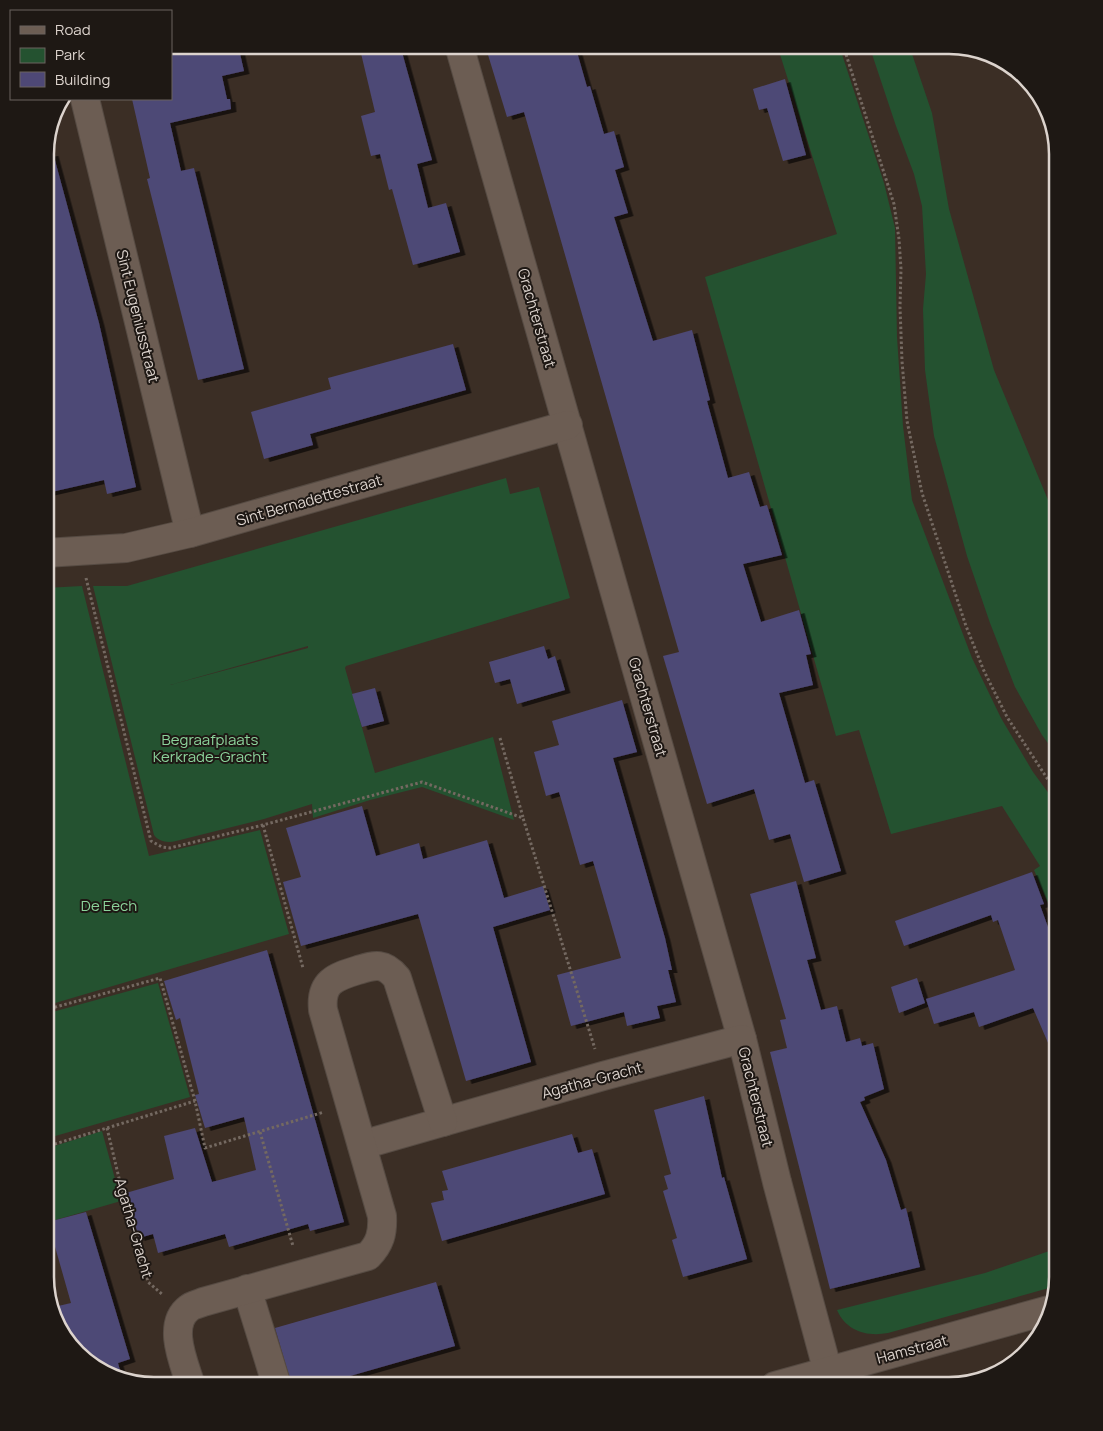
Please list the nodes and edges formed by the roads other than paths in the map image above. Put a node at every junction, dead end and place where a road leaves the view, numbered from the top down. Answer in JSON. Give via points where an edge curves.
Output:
{"nodes":[{"id":1,"x":462,"y":54,"type":"edge"},
{"id":2,"x":85,"y":100,"type":"edge"},
{"id":3,"x":568,"y":425,"type":"junction"},
{"id":4,"x":190,"y":533,"type":"junction"},
{"id":5,"x":54,"y":552,"type":"edge"},
{"id":6,"x":742,"y":1039,"type":"junction"},
{"id":7,"x":443,"y":1122,"type":"junction"},
{"id":8,"x":362,"y":1145,"type":"junction"},
{"id":9,"x":247,"y":1289,"type":"junction"},
{"id":10,"x":1043,"y":1312,"type":"edge"},
{"id":11,"x":828,"y":1372,"type":"junction"},
{"id":12,"x":188,"y":1377,"type":"edge"},
{"id":13,"x":274,"y":1377,"type":"edge"},
{"id":14,"x":809,"y":1377,"type":"edge"}],
"edges":[{"from":1,"to":3,"type":"street","name":"Grachterstraat"},
{"from":2,"to":4,"type":"street","name":"Sint Eugeniusstraat"},
{"from":3,"to":4,"type":"street","name":"Sint Bernadettestraat"},
{"from":3,"to":6,"type":"street","name":"Grachterstraat"},
{"from":4,"to":5,"type":"street","name":"Sint Bernadettestraat","via":[[126,548]]},
{"from":6,"to":7,"type":"street","name":"Agatha-Gracht"},
{"from":6,"to":11,"type":"street","name":"Grachterstraat"},
{"from":7,"to":8,"type":"street","name":"Agatha-Gracht"},
{"from":7,"to":8,"type":"street","via":[[400,985],[393,974],[375,965],[336,976],[328,986],[322,1010]]},
{"from":8,"to":9,"type":"street","via":[[382,1216],[382,1237],[374,1250],[368,1256]]},
{"from":9,"to":12,"type":"street","via":[[203,1302],[188,1308],[184,1314],[177,1337]]},
{"from":9,"to":13,"type":"street"},
{"from":10,"to":11,"type":"street","name":"Hamstraat"},
{"from":11,"to":14,"type":"street","name":"Hamstraat"}]}
